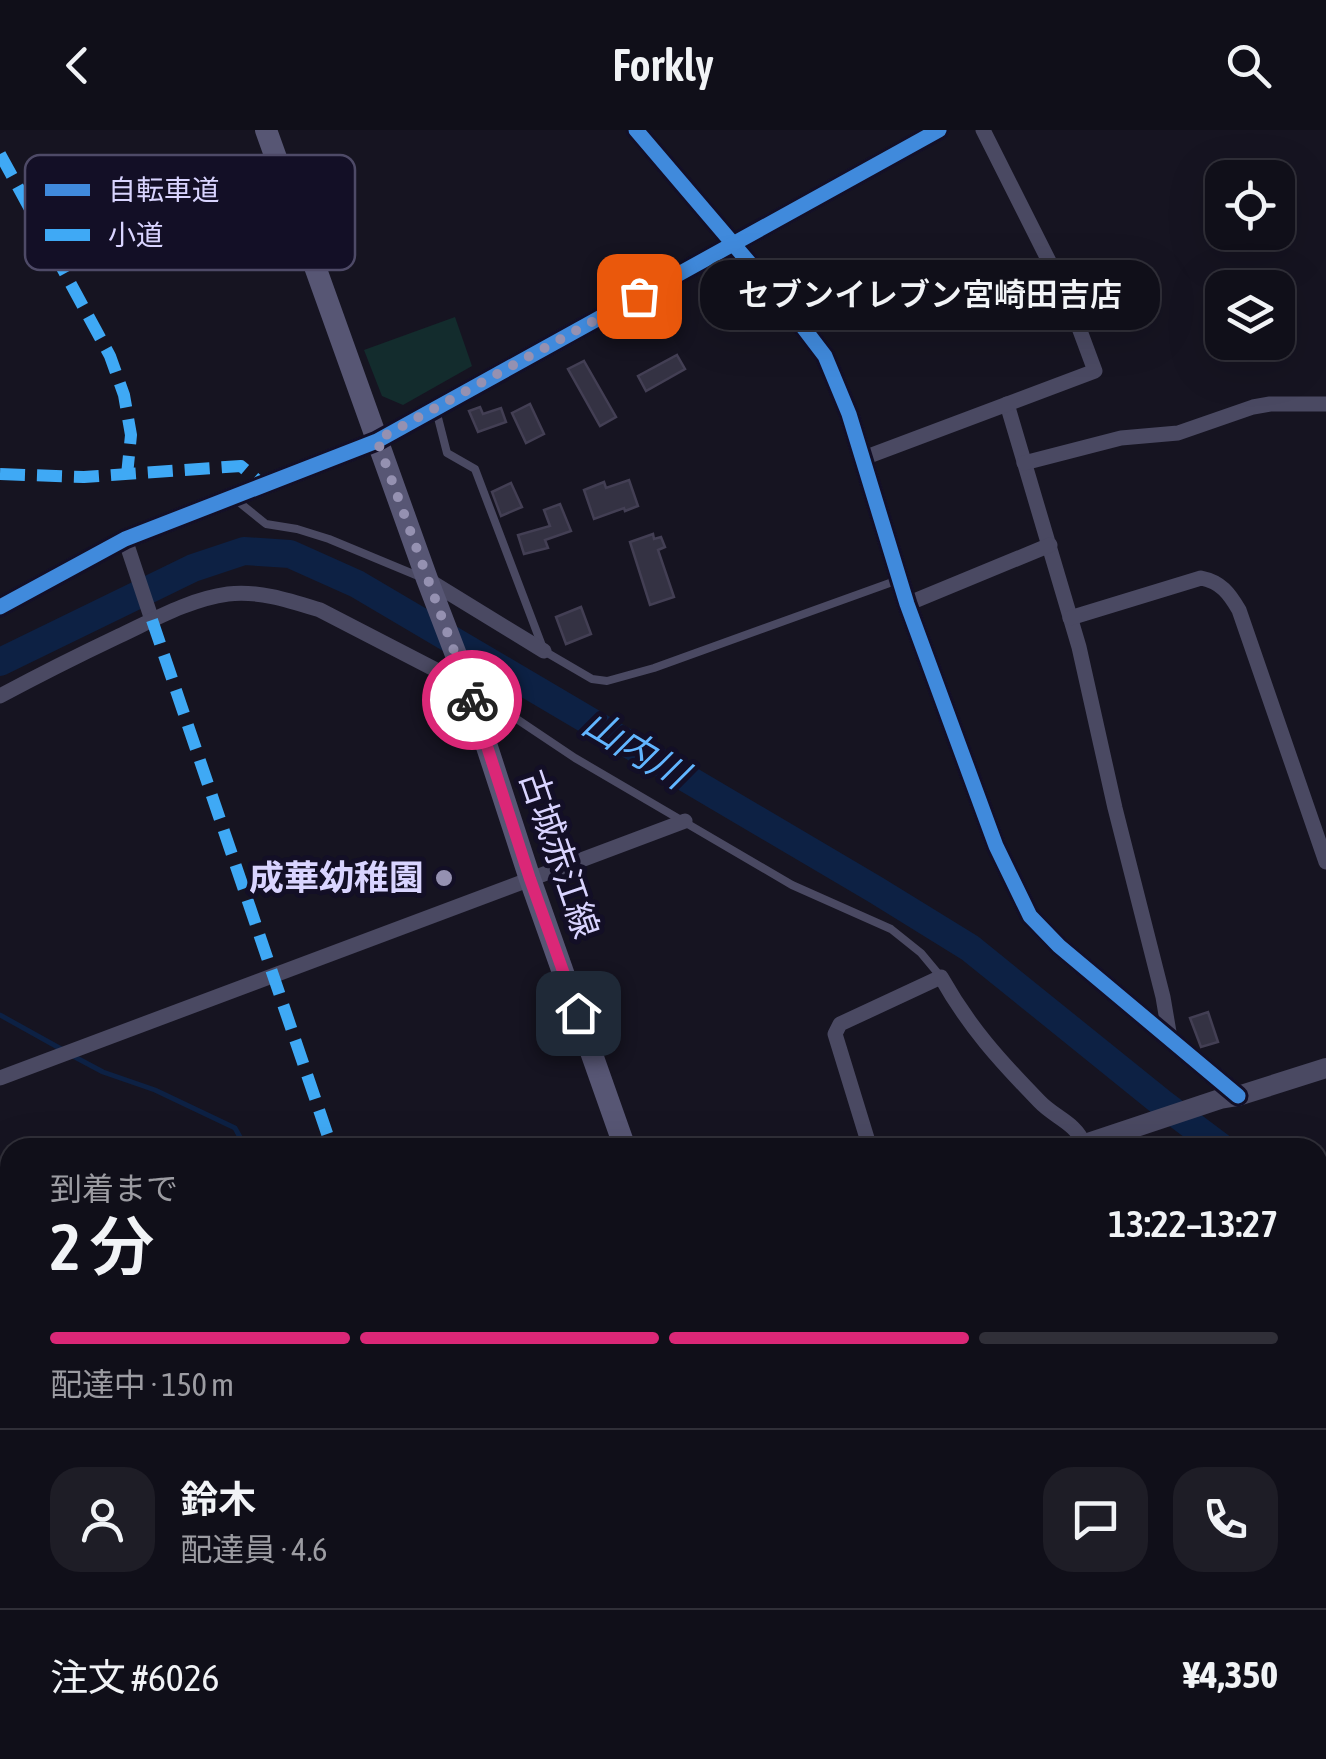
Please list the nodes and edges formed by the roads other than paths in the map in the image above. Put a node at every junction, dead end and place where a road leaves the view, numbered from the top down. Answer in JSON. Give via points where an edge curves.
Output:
{"nodes":[{"id":1,"x":266,"y":130,"type":"edge"},
{"id":2,"x":636,"y":130,"type":"edge"},
{"id":3,"x":983,"y":130,"type":"edge"},
{"id":4,"x":935,"y":131,"type":"edge"},
{"id":5,"x":275,"y":155,"type":"edge"},
{"id":6,"x":732,"y":244,"type":"junction"},
{"id":7,"x":316,"y":270,"type":"edge"},
{"id":8,"x":1007,"y":404,"type":"junction"},
{"id":9,"x":1326,"y":404,"type":"edge"},
{"id":10,"x":436,"y":410,"type":"junction"},
{"id":11,"x":377,"y":440,"type":"junction"},
{"id":12,"x":861,"y":459,"type":"junction"},
{"id":13,"x":1024,"y":463,"type":"junction"},
{"id":14,"x":232,"y":496,"type":"junction"},
{"id":15,"x":124,"y":538,"type":"junction"},
{"id":16,"x":1050,"y":546,"type":"junction"},
{"id":17,"x":898,"y":580,"type":"junction"},
{"id":18,"x":429,"y":586,"type":"junction"},
{"id":19,"x":907,"y":604,"type":"junction"},
{"id":20,"x":0,"y":606,"type":"edge"},
{"id":21,"x":1070,"y":618,"type":"junction"},
{"id":22,"x":152,"y":620,"type":"junction"},
{"id":23,"x":544,"y":651,"type":"junction"},
{"id":24,"x":465,"y":680,"type":"junction"},
{"id":25,"x":0,"y":696,"type":"edge"},
{"id":26,"x":685,"y":821,"type":"junction"},
{"id":27,"x":1326,"y":862,"type":"edge"},
{"id":28,"x":530,"y":879,"type":"junction"},
{"id":29,"x":941,"y":977,"type":"junction"},
{"id":30,"x":1170,"y":1038,"type":"junction"},
{"id":31,"x":1326,"y":1068,"type":"edge"},
{"id":32,"x":0,"y":1078,"type":"edge"},
{"id":33,"x":1229,"y":1098,"type":"junction"},
{"id":34,"x":621,"y":1138,"type":"edge"},
{"id":35,"x":867,"y":1138,"type":"edge"},
{"id":36,"x":1078,"y":1138,"type":"edge"},
{"id":37,"x":1130,"y":1138,"type":"edge"}],
"edges":[{"from":1,"to":5,"type":"main road","name":"古城赤江線"},
{"from":2,"to":6,"type":"street"},
{"from":3,"to":8,"type":"street","via":[[1069,301],[1094,372]]},
{"from":4,"to":6,"type":"street"},
{"from":6,"to":10,"type":"street"},
{"from":6,"to":12,"type":"street","via":[[825,356]]},
{"from":7,"to":11,"type":"main road","name":"古城赤江線"},
{"from":8,"to":12,"type":"street"},
{"from":8,"to":13,"type":"street"},
{"from":9,"to":13,"type":"street","via":[[1270,404],[1178,432],[1121,438]]},
{"from":10,"to":11,"type":"street"},
{"from":10,"to":23,"type":"lane","via":[[447,453],[475,469]]},
{"from":11,"to":14,"type":"street"},
{"from":11,"to":18,"type":"main road","name":"古城赤江線"},
{"from":12,"to":17,"type":"street"},
{"from":13,"to":16,"type":"street"},
{"from":14,"to":15,"type":"street"},
{"from":14,"to":18,"type":"lane","via":[[266,524],[329,539]]},
{"from":15,"to":20,"type":"street"},
{"from":15,"to":22,"type":"street"},
{"from":16,"to":19,"type":"street"},
{"from":16,"to":21,"type":"street"},
{"from":17,"to":19,"type":"street"},
{"from":17,"to":23,"type":"lane","via":[[607,681]]},
{"from":18,"to":23,"type":"street"},
{"from":18,"to":24,"type":"main road","name":"古城赤江線"},
{"from":19,"to":30,"type":"street","via":[[996,846],[1030,916]]},
{"from":21,"to":27,"type":"street","via":[[1201,578],[1224,587],[1239,610]]},
{"from":21,"to":30,"type":"street"},
{"from":22,"to":24,"type":"street","via":[[227,594],[265,596],[320,610]]},
{"from":22,"to":25,"type":"street"},
{"from":24,"to":26,"type":"lane","via":[[575,758]]},
{"from":24,"to":28,"type":"main road","name":"古城赤江線"},
{"from":26,"to":28,"type":"street"},
{"from":26,"to":29,"type":"lane","via":[[792,885],[891,929]]},
{"from":28,"to":32,"type":"street"},
{"from":28,"to":34,"type":"main road","name":"古城赤江線"},
{"from":29,"to":35,"type":"street","via":[[840,1024],[835,1034]]},
{"from":29,"to":36,"type":"street","via":[[982,1041]]},
{"from":30,"to":33,"type":"street"},
{"from":31,"to":33,"type":"street"},
{"from":33,"to":37,"type":"street","via":[[1160,1120]]}]}
